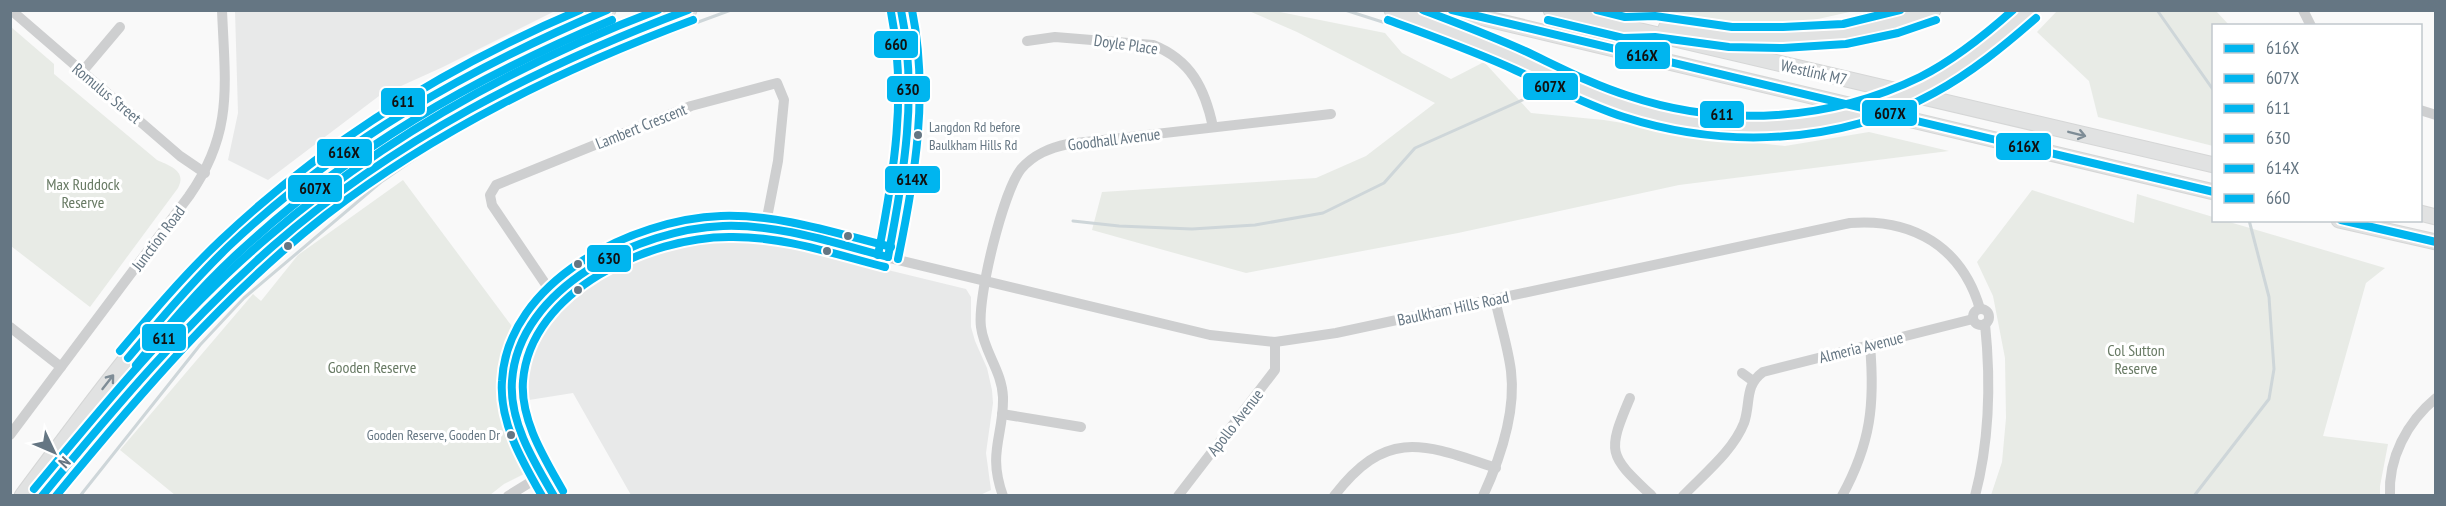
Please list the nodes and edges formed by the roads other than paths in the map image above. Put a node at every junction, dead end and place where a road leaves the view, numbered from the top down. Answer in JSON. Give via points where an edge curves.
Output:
{"nodes":[{"id":1,"x":11,"y":10,"type":"edge"},
{"id":2,"x":222,"y":10,"type":"edge"},
{"id":3,"x":608,"y":10,"type":"edge"},
{"id":4,"x":689,"y":10,"type":"edge"},
{"id":5,"x":901,"y":10,"type":"edge"},
{"id":6,"x":1392,"y":10,"type":"edge"},
{"id":7,"x":1450,"y":10,"type":"edge"},
{"id":8,"x":1551,"y":10,"type":"edge"},
{"id":9,"x":1933,"y":10,"type":"edge"},
{"id":10,"x":2029,"y":10,"type":"edge"},
{"id":11,"x":2303,"y":10,"type":"edge"},
{"id":12,"x":2310,"y":24,"type":"edge"},
{"id":13,"x":120,"y":27,"type":"dead end"},
{"id":14,"x":1624,"y":28,"type":"junction"},
{"id":15,"x":1028,"y":41,"type":"dead end"},
{"id":16,"x":82,"y":72,"type":"junction"},
{"id":17,"x":1331,"y":114,"type":"dead end"},
{"id":18,"x":1213,"y":128,"type":"junction"},
{"id":19,"x":2212,"y":165,"type":"edge"},
{"id":20,"x":205,"y":173,"type":"junction"},
{"id":21,"x":2212,"y":192,"type":"edge"},
{"id":22,"x":2348,"y":222,"type":"edge"},
{"id":23,"x":765,"y":228,"type":"junction"},
{"id":24,"x":2436,"y":242,"type":"edge"},
{"id":25,"x":888,"y":257,"type":"junction"},
{"id":26,"x":986,"y":281,"type":"junction"},
{"id":27,"x":555,"y":298,"type":"junction"},
{"id":28,"x":1495,"y":299,"type":"junction"},
{"id":29,"x":1980,"y":309,"type":"junction"},
{"id":30,"x":1973,"y":319,"type":"junction"},
{"id":31,"x":1985,"y":324,"type":"junction"},
{"id":32,"x":10,"y":327,"type":"edge"},
{"id":33,"x":1275,"y":342,"type":"junction"},
{"id":34,"x":1870,"y":345,"type":"junction"},
{"id":35,"x":61,"y":367,"type":"junction"},
{"id":36,"x":1742,"y":373,"type":"dead end"},
{"id":37,"x":1753,"y":381,"type":"junction"},
{"id":38,"x":1630,"y":398,"type":"dead end"},
{"id":39,"x":2436,"y":398,"type":"edge"},
{"id":40,"x":1002,"y":414,"type":"junction"},
{"id":41,"x":1081,"y":427,"type":"dead end"},
{"id":42,"x":10,"y":435,"type":"edge"},
{"id":43,"x":1496,"y":468,"type":"junction"},
{"id":44,"x":542,"y":475,"type":"junction"},
{"id":45,"x":22,"y":495,"type":"edge"},
{"id":46,"x":42,"y":495,"type":"edge"},
{"id":47,"x":507,"y":495,"type":"edge"},
{"id":48,"x":554,"y":495,"type":"edge"},
{"id":49,"x":1003,"y":495,"type":"edge"},
{"id":50,"x":1178,"y":495,"type":"edge"},
{"id":51,"x":1334,"y":495,"type":"edge"},
{"id":52,"x":1484,"y":495,"type":"edge"},
{"id":53,"x":1652,"y":495,"type":"edge"},
{"id":54,"x":1683,"y":495,"type":"edge"},
{"id":55,"x":1842,"y":495,"type":"edge"},
{"id":56,"x":1975,"y":495,"type":"edge"},
{"id":57,"x":2390,"y":495,"type":"edge"}],
"edges":[{"from":1,"to":16,"type":"street","name":"Romulus Street"},
{"from":2,"to":20,"type":"street","name":"Junction Road","via":[[224,107],[218,142]]},
{"from":45,"to":3,"type":"highway","one_way":true,"via":[[177,298],[261,219],[337,159],[422,102],[502,56]]},
{"from":4,"to":46,"type":"highway","via":[[621,35],[513,86],[419,139],[346,189],[274,245],[198,317]]},
{"from":5,"to":25,"type":"street","via":[[907,47],[908,105],[903,172]]},
{"from":6,"to":10,"type":"highway","bridge":true,"via":[[1610,101],[1658,116],[1748,127],[1837,118],[1873,108],[1925,86],[1969,59]]},
{"from":7,"to":21,"type":"highway","name":"Westlink M7"},
{"from":8,"to":14,"type":"highway","name":"Westlink M7"},
{"from":9,"to":14,"type":"highway","via":[[1886,25],[1812,37],[1731,36],[1655,26]]},
{"from":11,"to":12,"type":"street"},
{"from":13,"to":16,"type":"street"},
{"from":14,"to":19,"type":"highway","name":"Westlink M7","one_way":true},
{"from":15,"to":18,"type":"street","name":"Doyle Place","via":[[1056,37],[1153,45],[1167,50],[1189,69],[1200,86]]},
{"from":16,"to":20,"type":"street","name":"Romulus Street"},
{"from":17,"to":18,"type":"street","name":"Goodhall Avenue"},
{"from":18,"to":26,"type":"street","name":"Goodhall Avenue","via":[[1068,144],[1036,155],[1013,181]]},
{"from":20,"to":35,"type":"street","name":"Junction Road"},
{"from":22,"to":24,"type":"highway"},
{"from":23,"to":25,"type":"street","name":"Baulkham Hills Road"},
{"from":23,"to":27,"type":"street","name":"Baulkham Hills Road","via":[[709,227],[656,237],[600,263]]},
{"from":23,"to":27,"type":"street","name":"Lambert Crescent","via":[[778,161],[784,100],[777,83],[691,105],[496,185],[490,195],[492,205]]},
{"from":25,"to":26,"type":"street","name":"Baulkham Hills Road"},
{"from":26,"to":33,"type":"street","name":"Baulkham Hills Road","via":[[1210,335]]},
{"from":26,"to":40,"type":"street","name":"Goodhall Avenue","via":[[981,331],[1000,378]]},
{"from":27,"to":44,"type":"street","name":"Baulkham Hills Road","via":[[524,337],[512,382],[518,420]]},
{"from":28,"to":29,"type":"street","name":"Baulkham Hills Road","via":[[1868,221],[1906,228],[1946,251],[1968,279]]},
{"from":28,"to":33,"type":"street","name":"Baulkham Hills Road"},
{"from":28,"to":43,"type":"street","via":[[1512,373],[1509,424]]},
{"from":29,"to":30,"type":"street"},
{"from":29,"to":31,"type":"street","via":[[1989,315]]},
{"from":30,"to":31,"type":"street","via":[[1979,325]]},
{"from":30,"to":34,"type":"street","name":"Almeria Avenue"},
{"from":31,"to":56,"type":"street","via":[[1988,411]]},
{"from":32,"to":35,"type":"street"},
{"from":33,"to":50,"type":"street","name":"Apollo Avenue","via":[[1275,370]]},
{"from":34,"to":37,"type":"street","name":"Almeria Avenue","via":[[1768,370]]},
{"from":34,"to":55,"type":"street","via":[[1873,382],[1868,430]]},
{"from":35,"to":42,"type":"street","name":"Junction Road"},
{"from":36,"to":37,"type":"street"},
{"from":37,"to":54,"type":"street","via":[[1738,435]]},
{"from":38,"to":53,"type":"street","via":[[1614,442],[1615,454],[1624,470]]},
{"from":39,"to":57,"type":"street","via":[[2410,426],[2400,444],[2393,464]]},
{"from":40,"to":41,"type":"street"},
{"from":40,"to":49,"type":"street","name":"Goodhall Avenue","via":[[995,456]]},
{"from":43,"to":51,"type":"street","via":[[1442,450],[1403,447],[1362,465]]},
{"from":43,"to":52,"type":"street"},
{"from":44,"to":47,"type":"street"},
{"from":44,"to":48,"type":"street","name":"Baulkham Hills Road"}]}
